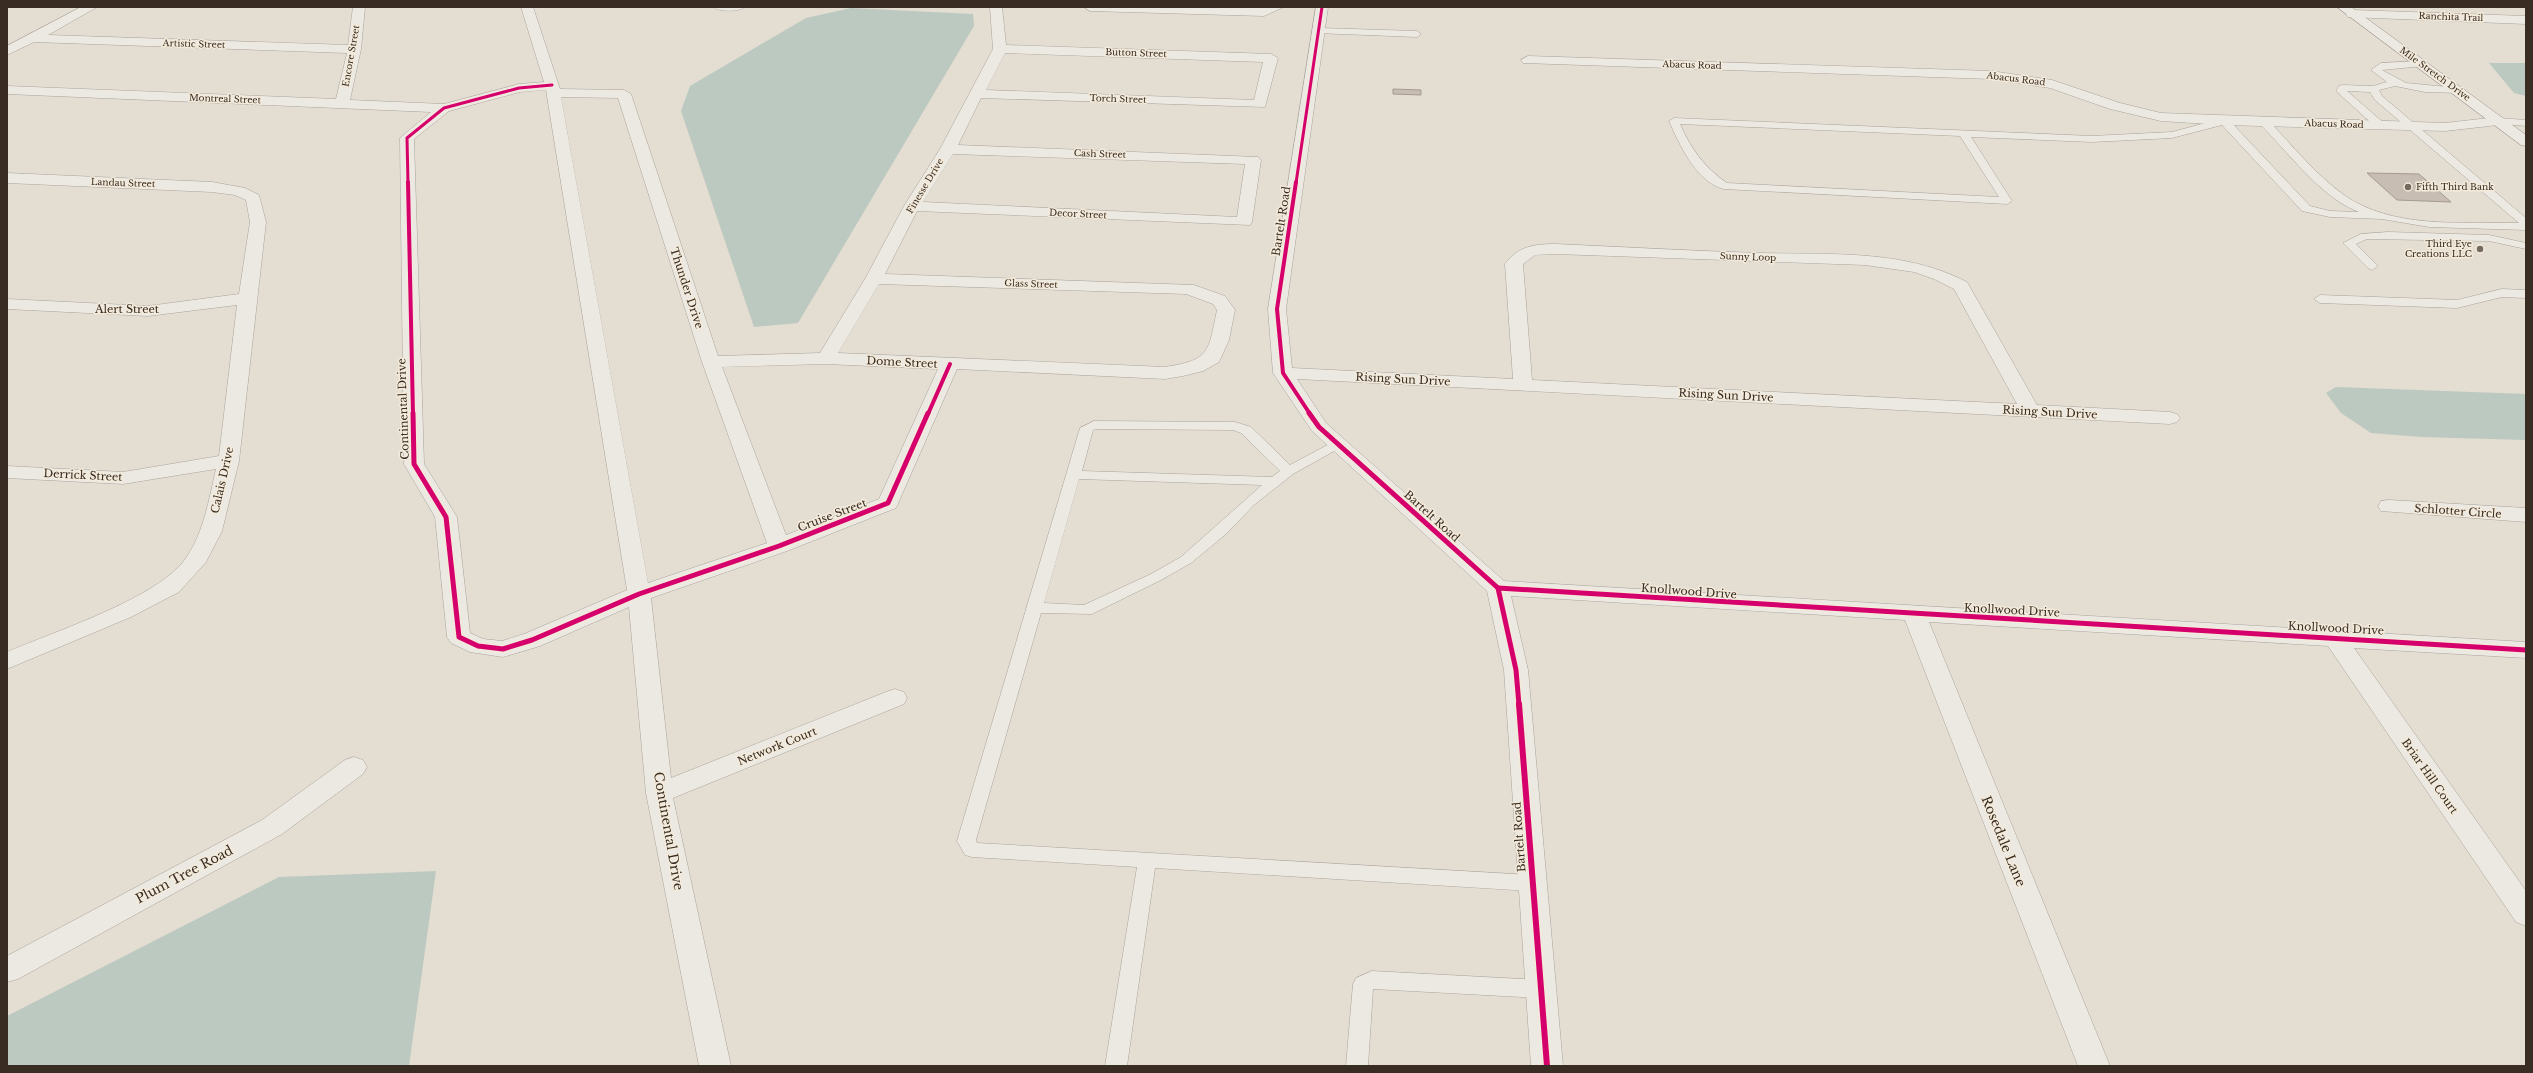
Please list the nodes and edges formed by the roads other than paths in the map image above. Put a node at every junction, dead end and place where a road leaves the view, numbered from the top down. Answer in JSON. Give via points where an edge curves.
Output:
{"nodes":[{"id":1,"x":91,"y":7,"type":"edge"},
{"id":2,"x":359,"y":7,"type":"edge"},
{"id":3,"x":527,"y":7,"type":"edge"},
{"id":4,"x":717,"y":7,"type":"edge"},
{"id":5,"x":741,"y":7,"type":"edge"},
{"id":6,"x":996,"y":7,"type":"edge"},
{"id":7,"x":1090,"y":7,"type":"edge"},
{"id":8,"x":1278,"y":7,"type":"edge"},
{"id":9,"x":1322,"y":7,"type":"edge"},
{"id":10,"x":2348,"y":10,"type":"edge"},
{"id":11,"x":2526,"y":20,"type":"edge"},
{"id":12,"x":1319,"y":31,"type":"junction"},
{"id":13,"x":1417,"y":34,"type":"dead end"},
{"id":14,"x":33,"y":38,"type":"junction"},
{"id":15,"x":354,"y":49,"type":"junction"},
{"id":16,"x":1000,"y":49,"type":"junction"},
{"id":17,"x":7,"y":51,"type":"edge"},
{"id":18,"x":1528,"y":60,"type":"dead end"},
{"id":19,"x":2420,"y":64,"type":"junction"},
{"id":20,"x":2394,"y":83,"type":"junction"},
{"id":21,"x":553,"y":89,"type":"junction"},
{"id":22,"x":2373,"y":89,"type":"junction"},
{"id":23,"x":7,"y":90,"type":"edge"},
{"id":24,"x":2458,"y":91,"type":"junction"},
{"id":25,"x":976,"y":94,"type":"junction"},
{"id":26,"x":342,"y":104,"type":"junction"},
{"id":27,"x":1260,"y":104,"type":"joint"},
{"id":28,"x":444,"y":108,"type":"junction"},
{"id":29,"x":2524,"y":120,"type":"edge"},
{"id":30,"x":2224,"y":121,"type":"junction"},
{"id":31,"x":2498,"y":121,"type":"junction"},
{"id":32,"x":2264,"y":122,"type":"junction"},
{"id":33,"x":2381,"y":126,"type":"junction"},
{"id":34,"x":2413,"y":126,"type":"junction"},
{"id":35,"x":1963,"y":133,"type":"junction"},
{"id":36,"x":2526,"y":142,"type":"edge"},
{"id":37,"x":948,"y":149,"type":"junction"},
{"id":38,"x":7,"y":178,"type":"edge"},
{"id":39,"x":238,"y":191,"type":"joint"},
{"id":40,"x":912,"y":206,"type":"junction"},
{"id":41,"x":2382,"y":216,"type":"junction"},
{"id":42,"x":1244,"y":222,"type":"joint"},
{"id":43,"x":2526,"y":225,"type":"edge"},
{"id":44,"x":2526,"y":246,"type":"edge"},
{"id":45,"x":2372,"y":266,"type":"dead end"},
{"id":46,"x":874,"y":279,"type":"junction"},
{"id":47,"x":2526,"y":294,"type":"edge"},
{"id":48,"x":247,"y":298,"type":"junction"},
{"id":49,"x":2320,"y":299,"type":"dead end"},
{"id":50,"x":7,"y":304,"type":"edge"},
{"id":51,"x":826,"y":358,"type":"junction"},
{"id":52,"x":711,"y":362,"type":"junction"},
{"id":53,"x":950,"y":364,"type":"junction"},
{"id":54,"x":1165,"y":372,"type":"joint"},
{"id":55,"x":1282,"y":374,"type":"junction"},
{"id":56,"x":1523,"y":384,"type":"junction"},
{"id":57,"x":2030,"y":410,"type":"junction"},
{"id":58,"x":2170,"y":418,"type":"dead end"},
{"id":59,"x":1338,"y":445,"type":"junction"},
{"id":60,"x":229,"y":461,"type":"junction"},
{"id":61,"x":1288,"y":471,"type":"junction"},
{"id":62,"x":7,"y":472,"type":"edge"},
{"id":63,"x":1073,"y":476,"type":"junction"},
{"id":64,"x":1273,"y":481,"type":"junction"},
{"id":65,"x":2389,"y":506,"type":"dead end"},
{"id":66,"x":2526,"y":515,"type":"edge"},
{"id":67,"x":779,"y":546,"type":"junction"},
{"id":68,"x":1498,"y":588,"type":"junction"},
{"id":69,"x":639,"y":594,"type":"junction"},
{"id":70,"x":1033,"y":608,"type":"junction"},
{"id":71,"x":1915,"y":615,"type":"junction"},
{"id":72,"x":2334,"y":637,"type":"junction"},
{"id":73,"x":2526,"y":650,"type":"edge"},
{"id":74,"x":7,"y":661,"type":"edge"},
{"id":75,"x":895,"y":698,"type":"dead end"},
{"id":76,"x":354,"y":767,"type":"dead end"},
{"id":77,"x":659,"y":793,"type":"junction"},
{"id":78,"x":1147,"y":861,"type":"junction"},
{"id":79,"x":1532,"y":883,"type":"junction"},
{"id":80,"x":2526,"y":914,"type":"edge"},
{"id":81,"x":7,"y":970,"type":"edge"},
{"id":82,"x":1541,"y":989,"type":"junction"},
{"id":83,"x":715,"y":1066,"type":"edge"},
{"id":84,"x":1116,"y":1066,"type":"edge"},
{"id":85,"x":1356,"y":1066,"type":"edge"},
{"id":86,"x":1547,"y":1066,"type":"edge"},
{"id":87,"x":2094,"y":1066,"type":"edge"}],
"edges":[{"from":1,"to":14,"type":"street"},
{"from":2,"to":15,"type":"street","name":"Encore Street"},
{"from":3,"to":21,"type":"street","name":"Continental Drive"},
{"from":4,"to":5,"type":"lane"},
{"from":6,"to":16,"type":"street"},
{"from":7,"to":8,"type":"street","via":[[1251,12],[1264,12]]},
{"from":9,"to":12,"type":"street","name":"Bartelt Road"},
{"from":10,"to":11,"type":"street","name":"Ranchita Trail"},
{"from":10,"to":19,"type":"street","name":"Mile Stretch Drive"},
{"from":12,"to":13,"type":"lane"},
{"from":12,"to":55,"type":"street","name":"Bartelt Road","via":[[1277,309]]},
{"from":14,"to":15,"type":"street","name":"Artistic Street"},
{"from":14,"to":17,"type":"street"},
{"from":15,"to":26,"type":"street","name":"Encore Street"},
{"from":16,"to":25,"type":"street","name":"Finesse Drive"},
{"from":16,"to":27,"type":"street","name":"Button Street","via":[[1271,58]]},
{"from":18,"to":30,"type":"street","name":"Abacus Road","via":[[1991,75],[2052,84],[2115,106],[2161,117]]},
{"from":19,"to":20,"type":"lane","via":[[2381,66],[2376,70]]},
{"from":19,"to":24,"type":"street","name":"Mile Stretch Drive"},
{"from":20,"to":22,"type":"lane"},
{"from":20,"to":24,"type":"lane","via":[[2413,88]]},
{"from":21,"to":28,"type":"street","name":"Continental Drive","via":[[519,88]]},
{"from":21,"to":52,"type":"street","name":"Thunder Drive","via":[[624,94]]},
{"from":21,"to":69,"type":"street","name":"Continental Drive"},
{"from":22,"to":33,"type":"lane","via":[[2350,87],[2342,88],[2341,91]]},
{"from":22,"to":34,"type":"lane","via":[[2378,98]]},
{"from":23,"to":26,"type":"street","name":"Montreal Street"},
{"from":24,"to":31,"type":"street","name":"Mile Stretch Drive"},
{"from":25,"to":27,"type":"street","name":"Torch Street"},
{"from":25,"to":37,"type":"street","name":"Finesse Drive"},
{"from":26,"to":28,"type":"street","name":"Montreal Street"},
{"from":28,"to":69,"type":"street","name":"Continental Drive","via":[[407,138],[414,464],[446,517],[459,637],[478,646],[503,649],[532,640]]},
{"from":29,"to":31,"type":"lane"},
{"from":30,"to":32,"type":"street","name":"Abacus Road"},
{"from":30,"to":35,"type":"lane","via":[[2172,135],[2100,139]]},
{"from":30,"to":41,"type":"lane","via":[[2306,209],[2330,214]]},
{"from":31,"to":34,"type":"street","name":"Abacus Road","via":[[2445,127]]},
{"from":31,"to":36,"type":"street","name":"Mile Stretch Drive"},
{"from":32,"to":33,"type":"street","name":"Abacus Road"},
{"from":32,"to":41,"type":"lane","via":[[2340,197],[2355,206]]},
{"from":33,"to":34,"type":"street","name":"Abacus Road"},
{"from":34,"to":43,"type":"lane"},
{"from":35,"to":35,"type":"lane","via":[[1876,129],[1674,121],[1688,154],[1705,173],[1724,186],[2007,201]]},
{"from":37,"to":40,"type":"street","name":"Finesse Drive"},
{"from":37,"to":42,"type":"street","name":"Cash Street","via":[[1253,160]]},
{"from":38,"to":39,"type":"street","name":"Landau Street","via":[[212,187]]},
{"from":39,"to":48,"type":"street","name":"Calais Drive","via":[[253,198],[258,222]]},
{"from":40,"to":42,"type":"street","name":"Decor Street"},
{"from":40,"to":46,"type":"street","name":"Finesse Drive"},
{"from":41,"to":43,"type":"lane","via":[[2433,223]]},
{"from":44,"to":45,"type":"lane","via":[[2489,238],[2388,235],[2365,236],[2349,243]]},
{"from":46,"to":51,"type":"street","name":"Finesse Drive"},
{"from":46,"to":54,"type":"street","name":"Glass Street","via":[[1188,289],[1219,300],[1226,310],[1218,350],[1207,363],[1189,370]]},
{"from":47,"to":49,"type":"lane","via":[[2502,293],[2457,304]]},
{"from":48,"to":50,"type":"street","name":"Alert Street","via":[[148,311]]},
{"from":48,"to":60,"type":"street","name":"Calais Drive"},
{"from":51,"to":52,"type":"street","name":"Dome Street"},
{"from":51,"to":53,"type":"street","name":"Dome Street"},
{"from":52,"to":67,"type":"street","name":"Thunder Drive"},
{"from":53,"to":54,"type":"street","name":"Dome Street"},
{"from":53,"to":67,"type":"street","name":"Cruise Street","via":[[888,503]]},
{"from":55,"to":56,"type":"street","name":"Rising Sun Drive"},
{"from":55,"to":59,"type":"street","name":"Bartelt Road","via":[[1319,427]]},
{"from":56,"to":57,"type":"street","name":"Rising Sun Drive"},
{"from":56,"to":57,"type":"street","name":"Sunny Loop","via":[[1514,264],[1517,257],[1528,252],[1556,249],[1856,262],[1921,268],[1961,286]]},
{"from":57,"to":58,"type":"street","name":"Rising Sun Drive"},
{"from":59,"to":61,"type":"lane"},
{"from":59,"to":68,"type":"street","name":"Bartelt Road"},
{"from":60,"to":62,"type":"street","name":"Derrick Street","via":[[123,478]]},
{"from":60,"to":74,"type":"street","name":"Calais Drive","via":[[210,531],[195,562],[171,587],[123,612]]},
{"from":61,"to":63,"type":"lane","via":[[1246,430],[1235,426],[1094,425],[1087,428]]},
{"from":61,"to":64,"type":"lane"},
{"from":63,"to":64,"type":"lane"},
{"from":63,"to":70,"type":"lane"},
{"from":64,"to":70,"type":"lane","via":[[1222,531],[1186,560],[1156,577],[1086,610]]},
{"from":65,"to":66,"type":"street","name":"Schlotter Circle"},
{"from":67,"to":69,"type":"street","name":"Cruise Street"},
{"from":68,"to":71,"type":"street","name":"Knollwood Drive"},
{"from":68,"to":79,"type":"street","name":"Bartelt Road","via":[[1516,670]]},
{"from":69,"to":77,"type":"street","name":"Continental Drive"},
{"from":70,"to":78,"type":"lane","via":[[966,841],[972,850]]},
{"from":71,"to":72,"type":"street","name":"Knollwood Drive"},
{"from":71,"to":87,"type":"street","name":"Rosedale Lane"},
{"from":72,"to":73,"type":"street","name":"Knollwood Drive"},
{"from":72,"to":80,"type":"street","name":"Briar Hill Court"},
{"from":75,"to":77,"type":"street","name":"Network Court"},
{"from":76,"to":81,"type":"street","name":"Plum Tree Road","via":[[272,827]]},
{"from":77,"to":83,"type":"street","name":"Continental Drive"},
{"from":78,"to":79,"type":"lane"},
{"from":78,"to":84,"type":"lane"},
{"from":79,"to":82,"type":"street","name":"Bartelt Road"},
{"from":82,"to":85,"type":"lane","via":[[1372,980],[1363,984]]},
{"from":82,"to":86,"type":"street","name":"Bartelt Road"}]}
